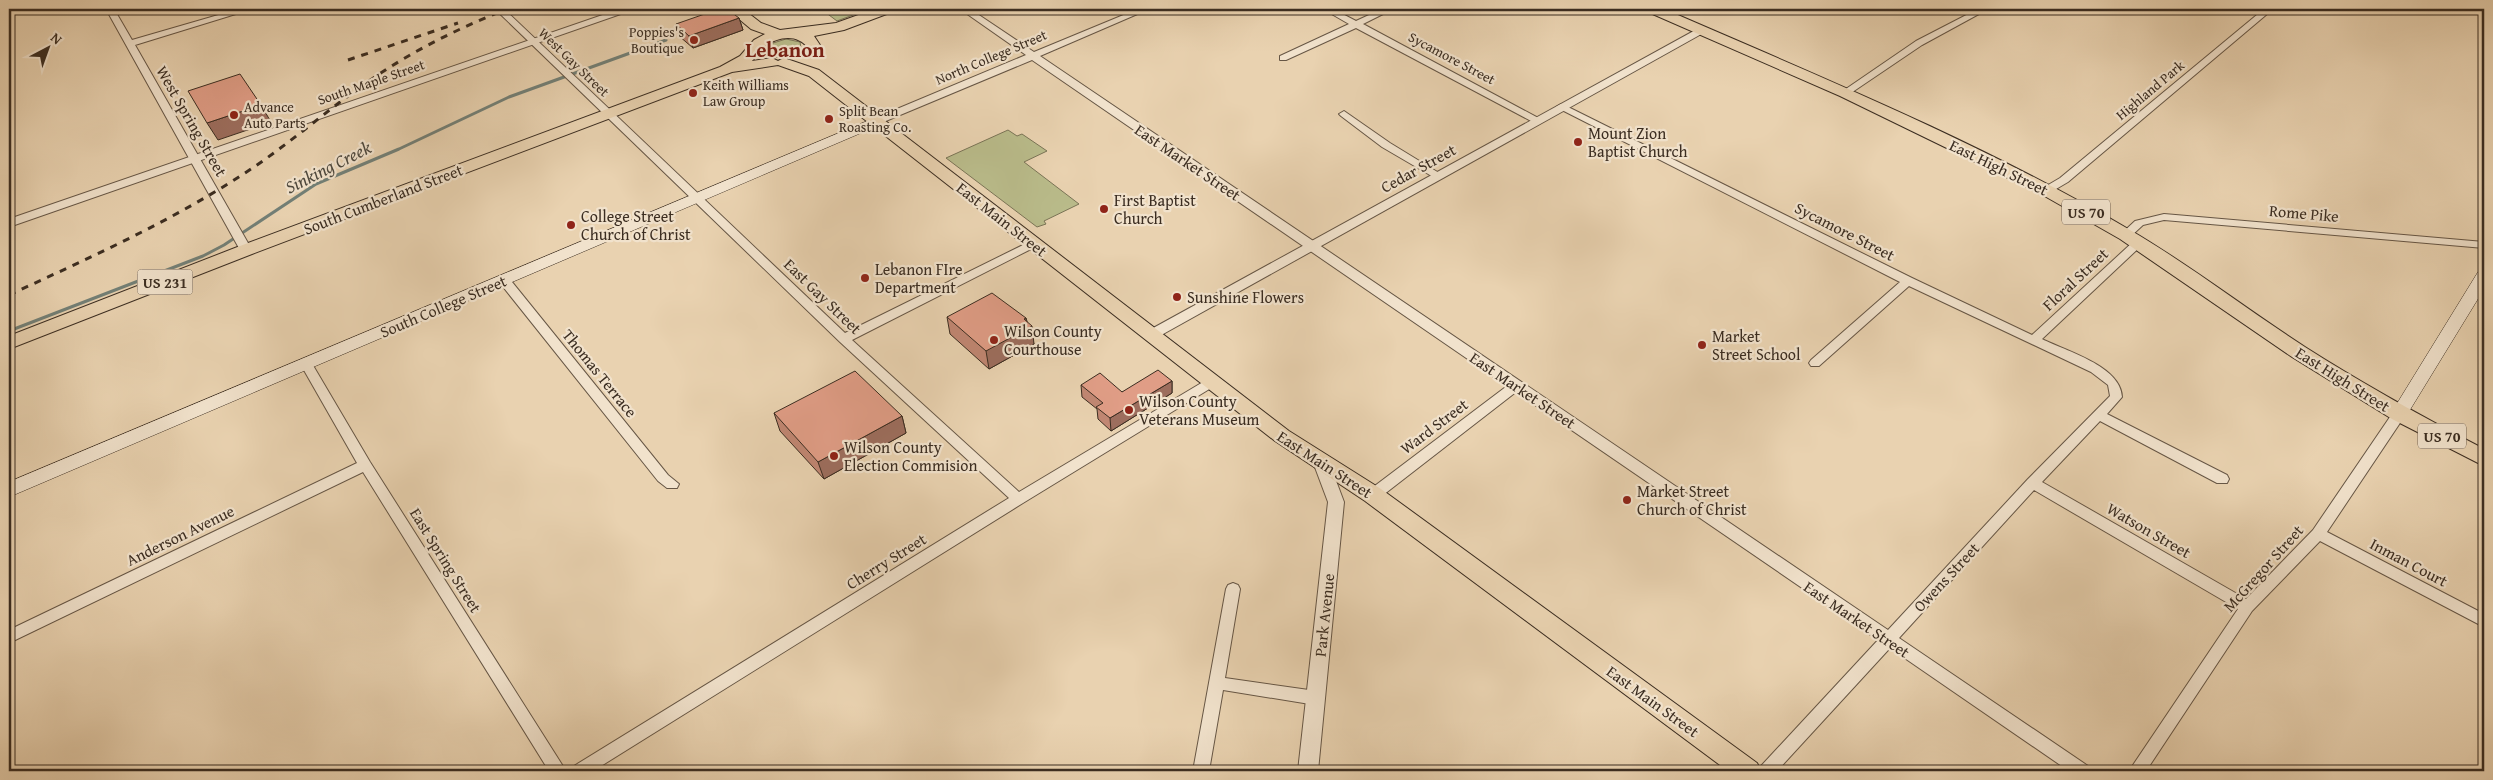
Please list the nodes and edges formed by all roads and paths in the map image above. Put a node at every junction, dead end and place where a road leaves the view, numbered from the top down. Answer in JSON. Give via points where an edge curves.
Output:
{"nodes":[{"id":1,"x":110,"y":9,"type":"edge"},
{"id":2,"x":248,"y":9,"type":"edge"},
{"id":3,"x":499,"y":9,"type":"edge"},
{"id":4,"x":630,"y":9,"type":"edge"},
{"id":5,"x":734,"y":9,"type":"edge"},
{"id":6,"x":888,"y":9,"type":"edge"},
{"id":7,"x":964,"y":9,"type":"edge"},
{"id":8,"x":1145,"y":9,"type":"edge"},
{"id":9,"x":1327,"y":9,"type":"edge"},
{"id":10,"x":1389,"y":9,"type":"edge"},
{"id":11,"x":1984,"y":9,"type":"edge"},
{"id":12,"x":2269,"y":9,"type":"edge"},
{"id":13,"x":1662,"y":10,"type":"edge"},
{"id":14,"x":1356,"y":24,"type":"junction"},
{"id":15,"x":756,"y":26,"type":"junction"},
{"id":16,"x":838,"y":27,"type":"junction"},
{"id":17,"x":1701,"y":30,"type":"junction"},
{"id":18,"x":798,"y":34,"type":"junction"},
{"id":19,"x":780,"y":35,"type":"junction"},
{"id":20,"x":534,"y":42,"type":"junction"},
{"id":21,"x":130,"y":44,"type":"junction"},
{"id":22,"x":756,"y":47,"type":"junction"},
{"id":23,"x":811,"y":48,"type":"junction"},
{"id":24,"x":1031,"y":56,"type":"junction"},
{"id":25,"x":1283,"y":58,"type":"dead end"},
{"id":26,"x":778,"y":63,"type":"junction"},
{"id":27,"x":724,"y":70,"type":"junction"},
{"id":28,"x":814,"y":73,"type":"junction"},
{"id":29,"x":1844,"y":93,"type":"junction"},
{"id":30,"x":1561,"y":108,"type":"junction"},
{"id":31,"x":608,"y":114,"type":"junction"},
{"id":32,"x":1344,"y":114,"type":"dead end"},
{"id":33,"x":1537,"y":120,"type":"junction"},
{"id":34,"x":877,"y":122,"type":"junction"},
{"id":35,"x":195,"y":159,"type":"junction"},
{"id":36,"x":1439,"y":176,"type":"junction"},
{"id":37,"x":2047,"y":190,"type":"junction"},
{"id":38,"x":697,"y":198,"type":"junction"},
{"id":39,"x":9,"y":223,"type":"edge"},
{"id":40,"x":2132,"y":239,"type":"junction"},
{"id":41,"x":1033,"y":244,"type":"junction"},
{"id":42,"x":1310,"y":244,"type":"junction"},
{"id":43,"x":243,"y":245,"type":"junction"},
{"id":44,"x":2484,"y":246,"type":"edge"},
{"id":45,"x":2484,"y":276,"type":"edge"},
{"id":46,"x":504,"y":280,"type":"junction"},
{"id":47,"x":1908,"y":281,"type":"junction"},
{"id":48,"x":1151,"y":335,"type":"junction"},
{"id":49,"x":844,"y":339,"type":"junction"},
{"id":50,"x":2034,"y":340,"type":"junction"},
{"id":51,"x":9,"y":342,"type":"edge"},
{"id":52,"x":1815,"y":362,"type":"dead end"},
{"id":53,"x":306,"y":365,"type":"junction"},
{"id":54,"x":1212,"y":382,"type":"junction"},
{"id":55,"x":2114,"y":382,"type":"joint"},
{"id":56,"x":1517,"y":385,"type":"junction"},
{"id":57,"x":2400,"y":414,"type":"junction"},
{"id":58,"x":2099,"y":415,"type":"junction"},
{"id":59,"x":2484,"y":458,"type":"edge"},
{"id":60,"x":1321,"y":462,"type":"junction"},
{"id":61,"x":366,"y":465,"type":"junction"},
{"id":62,"x":2222,"y":479,"type":"dead end"},
{"id":63,"x":2033,"y":483,"type":"junction"},
{"id":64,"x":672,"y":484,"type":"dead end"},
{"id":65,"x":9,"y":490,"type":"edge"},
{"id":66,"x":1373,"y":495,"type":"junction"},
{"id":67,"x":1018,"y":499,"type":"junction"},
{"id":68,"x":2318,"y":534,"type":"junction"},
{"id":69,"x":1233,"y":589,"type":"dead end"},
{"id":70,"x":2247,"y":607,"type":"junction"},
{"id":71,"x":2484,"y":621,"type":"edge"},
{"id":72,"x":9,"y":637,"type":"edge"},
{"id":73,"x":1887,"y":640,"type":"junction"},
{"id":74,"x":1217,"y":683,"type":"junction"},
{"id":75,"x":1316,"y":698,"type":"junction"},
{"id":76,"x":558,"y":771,"type":"edge"},
{"id":77,"x":580,"y":771,"type":"edge"},
{"id":78,"x":1201,"y":771,"type":"edge"},
{"id":79,"x":1308,"y":771,"type":"edge"},
{"id":80,"x":1748,"y":771,"type":"edge"},
{"id":81,"x":1767,"y":771,"type":"edge"},
{"id":82,"x":2082,"y":771,"type":"edge"},
{"id":83,"x":2137,"y":771,"type":"edge"}],
"edges":[{"from":1,"to":21,"type":"street","name":"West Spring Street"},
{"from":2,"to":21,"type":"street"},
{"from":3,"to":20,"type":"street","name":"West Gay Street"},
{"from":4,"to":20,"type":"street","name":"South Maple Street"},
{"from":5,"to":15,"type":"main road"},
{"from":6,"to":16,"type":"main road","number":"US 231"},
{"from":7,"to":24,"type":"street","name":"East Market Street"},
{"from":8,"to":24,"type":"street","name":"North College Street"},
{"from":9,"to":14,"type":"street","name":"Sycamore Street"},
{"from":10,"to":14,"type":"street"},
{"from":11,"to":29,"type":"street","via":[[1919,43]]},
{"from":12,"to":37,"type":"street","name":"Highland Park","via":[[2064,180]]},
{"from":13,"to":17,"type":"main road","name":"East High Street","number":"US 70"},
{"from":14,"to":25,"type":"street"},
{"from":14,"to":33,"type":"street","name":"Sycamore Street"},
{"from":15,"to":19,"type":"main road"},
{"from":15,"to":22,"type":"main road"},
{"from":16,"to":18,"type":"main road","number":"US 231"},
{"from":16,"to":23,"type":"main road","number":"US 231"},
{"from":17,"to":29,"type":"main road","name":"East High Street","number":"US 70"},
{"from":17,"to":30,"type":"street","name":"Cedar Street"},
{"from":18,"to":19,"type":"main road","number":"US 231"},
{"from":18,"to":23,"type":"main road","via":[[809,38]]},
{"from":19,"to":22,"type":"main road","number":"US 231"},
{"from":20,"to":31,"type":"street","name":"West Gay Street"},
{"from":20,"to":35,"type":"street","name":"South Maple Street"},
{"from":21,"to":35,"type":"street","name":"West Spring Street"},
{"from":22,"to":26,"type":"main road","via":[[758,59]]},
{"from":22,"to":27,"type":"main road","name":"South Cumberland Street","number":"US 231","via":[[748,58]]},
{"from":23,"to":26,"type":"main road","number":"US 231","via":[[801,57]]},
{"from":23,"to":28,"type":"main road","via":[[808,57]]},
{"from":24,"to":34,"type":"street","name":"North College Street"},
{"from":24,"to":42,"type":"street","name":"East Market Street"},
{"from":26,"to":27,"type":"main road"},
{"from":26,"to":28,"type":"main road","name":"East Main Street"},
{"from":27,"to":31,"type":"main road","name":"South Cumberland Street","number":"US 231"},
{"from":28,"to":34,"type":"main road","name":"East Main Street"},
{"from":29,"to":37,"type":"main road","name":"East High Street","number":"US 70"},
{"from":30,"to":33,"type":"street","name":"Cedar Street"},
{"from":30,"to":47,"type":"street","name":"Sycamore Street"},
{"from":31,"to":38,"type":"street","name":"East Gay Street"},
{"from":31,"to":43,"type":"main road","name":"South Cumberland Street","number":"US 231"},
{"from":32,"to":36,"type":"street","via":[[1386,145]]},
{"from":33,"to":36,"type":"street","name":"Cedar Street"},
{"from":34,"to":38,"type":"main road","name":"South College Street"},
{"from":34,"to":41,"type":"main road","name":"East Main Street"},
{"from":35,"to":39,"type":"street","name":"South Maple Street"},
{"from":35,"to":43,"type":"street","name":"West Spring Street"},
{"from":36,"to":42,"type":"street","name":"Cedar Street"},
{"from":37,"to":40,"type":"main road","name":"East High Street","number":"US 70"},
{"from":38,"to":46,"type":"main road","name":"South College Street"},
{"from":38,"to":49,"type":"street","name":"East Gay Street"},
{"from":40,"to":44,"type":"street","name":"Rome Pike","via":[[2139,224],[2164,218]]},
{"from":40,"to":50,"type":"street","name":"Floral Street"},
{"from":40,"to":57,"type":"main road","name":"East High Street","number":"US 70","via":[[2299,352]]},
{"from":41,"to":48,"type":"main road","name":"East Main Street"},
{"from":41,"to":49,"type":"street"},
{"from":42,"to":48,"type":"street","name":"Cedar Street"},
{"from":42,"to":56,"type":"street","name":"East Market Street"},
{"from":43,"to":51,"type":"main road","name":"South Cumberland Street","number":"US 231"},
{"from":45,"to":57,"type":"main road"},
{"from":46,"to":53,"type":"main road","name":"South College Street"},
{"from":46,"to":64,"type":"street","name":"Thomas Terrace","via":[[663,478]]},
{"from":47,"to":50,"type":"street","name":"Sycamore Street"},
{"from":47,"to":52,"type":"street"},
{"from":48,"to":54,"type":"main road","name":"East Main Street"},
{"from":49,"to":67,"type":"street","name":"East Gay Street"},
{"from":50,"to":55,"type":"street","name":"Sycamore Street","via":[[2095,369]]},
{"from":53,"to":61,"type":"street","name":"East Spring Street"},
{"from":53,"to":65,"type":"main road","name":"South College Street"},
{"from":54,"to":60,"type":"main road","name":"East Main Street"},
{"from":54,"to":67,"type":"street","name":"Cherry Street"},
{"from":55,"to":58,"type":"street","name":"Owens Street","via":[[2116,397]]},
{"from":56,"to":66,"type":"street","name":"Ward Street"},
{"from":56,"to":73,"type":"street","name":"East Market Street"},
{"from":57,"to":59,"type":"main road","number":"US 70"},
{"from":57,"to":68,"type":"street","name":"McGregor Street"},
{"from":58,"to":62,"type":"street"},
{"from":58,"to":63,"type":"street","name":"Owens Street"},
{"from":60,"to":66,"type":"main road","name":"East Main Street"},
{"from":60,"to":75,"type":"street","name":"Park Avenue","via":[[1336,502]]},
{"from":61,"to":72,"type":"street","name":"Anderson Avenue"},
{"from":61,"to":76,"type":"street","name":"East Spring Street"},
{"from":63,"to":70,"type":"street","name":"Watson Street"},
{"from":63,"to":73,"type":"street","name":"Owens Street"},
{"from":66,"to":80,"type":"main road","name":"East Main Street"},
{"from":67,"to":77,"type":"street","name":"Cherry Street"},
{"from":68,"to":70,"type":"street","name":"McGregor Street"},
{"from":68,"to":71,"type":"street","name":"Inman Court"},
{"from":69,"to":74,"type":"street"},
{"from":70,"to":83,"type":"street","name":"McGregor Street"},
{"from":73,"to":81,"type":"street","name":"Owens Street"},
{"from":73,"to":82,"type":"street","name":"East Market Street"},
{"from":74,"to":75,"type":"street"},
{"from":74,"to":78,"type":"street"},
{"from":75,"to":79,"type":"street","name":"Park Avenue"}]}
